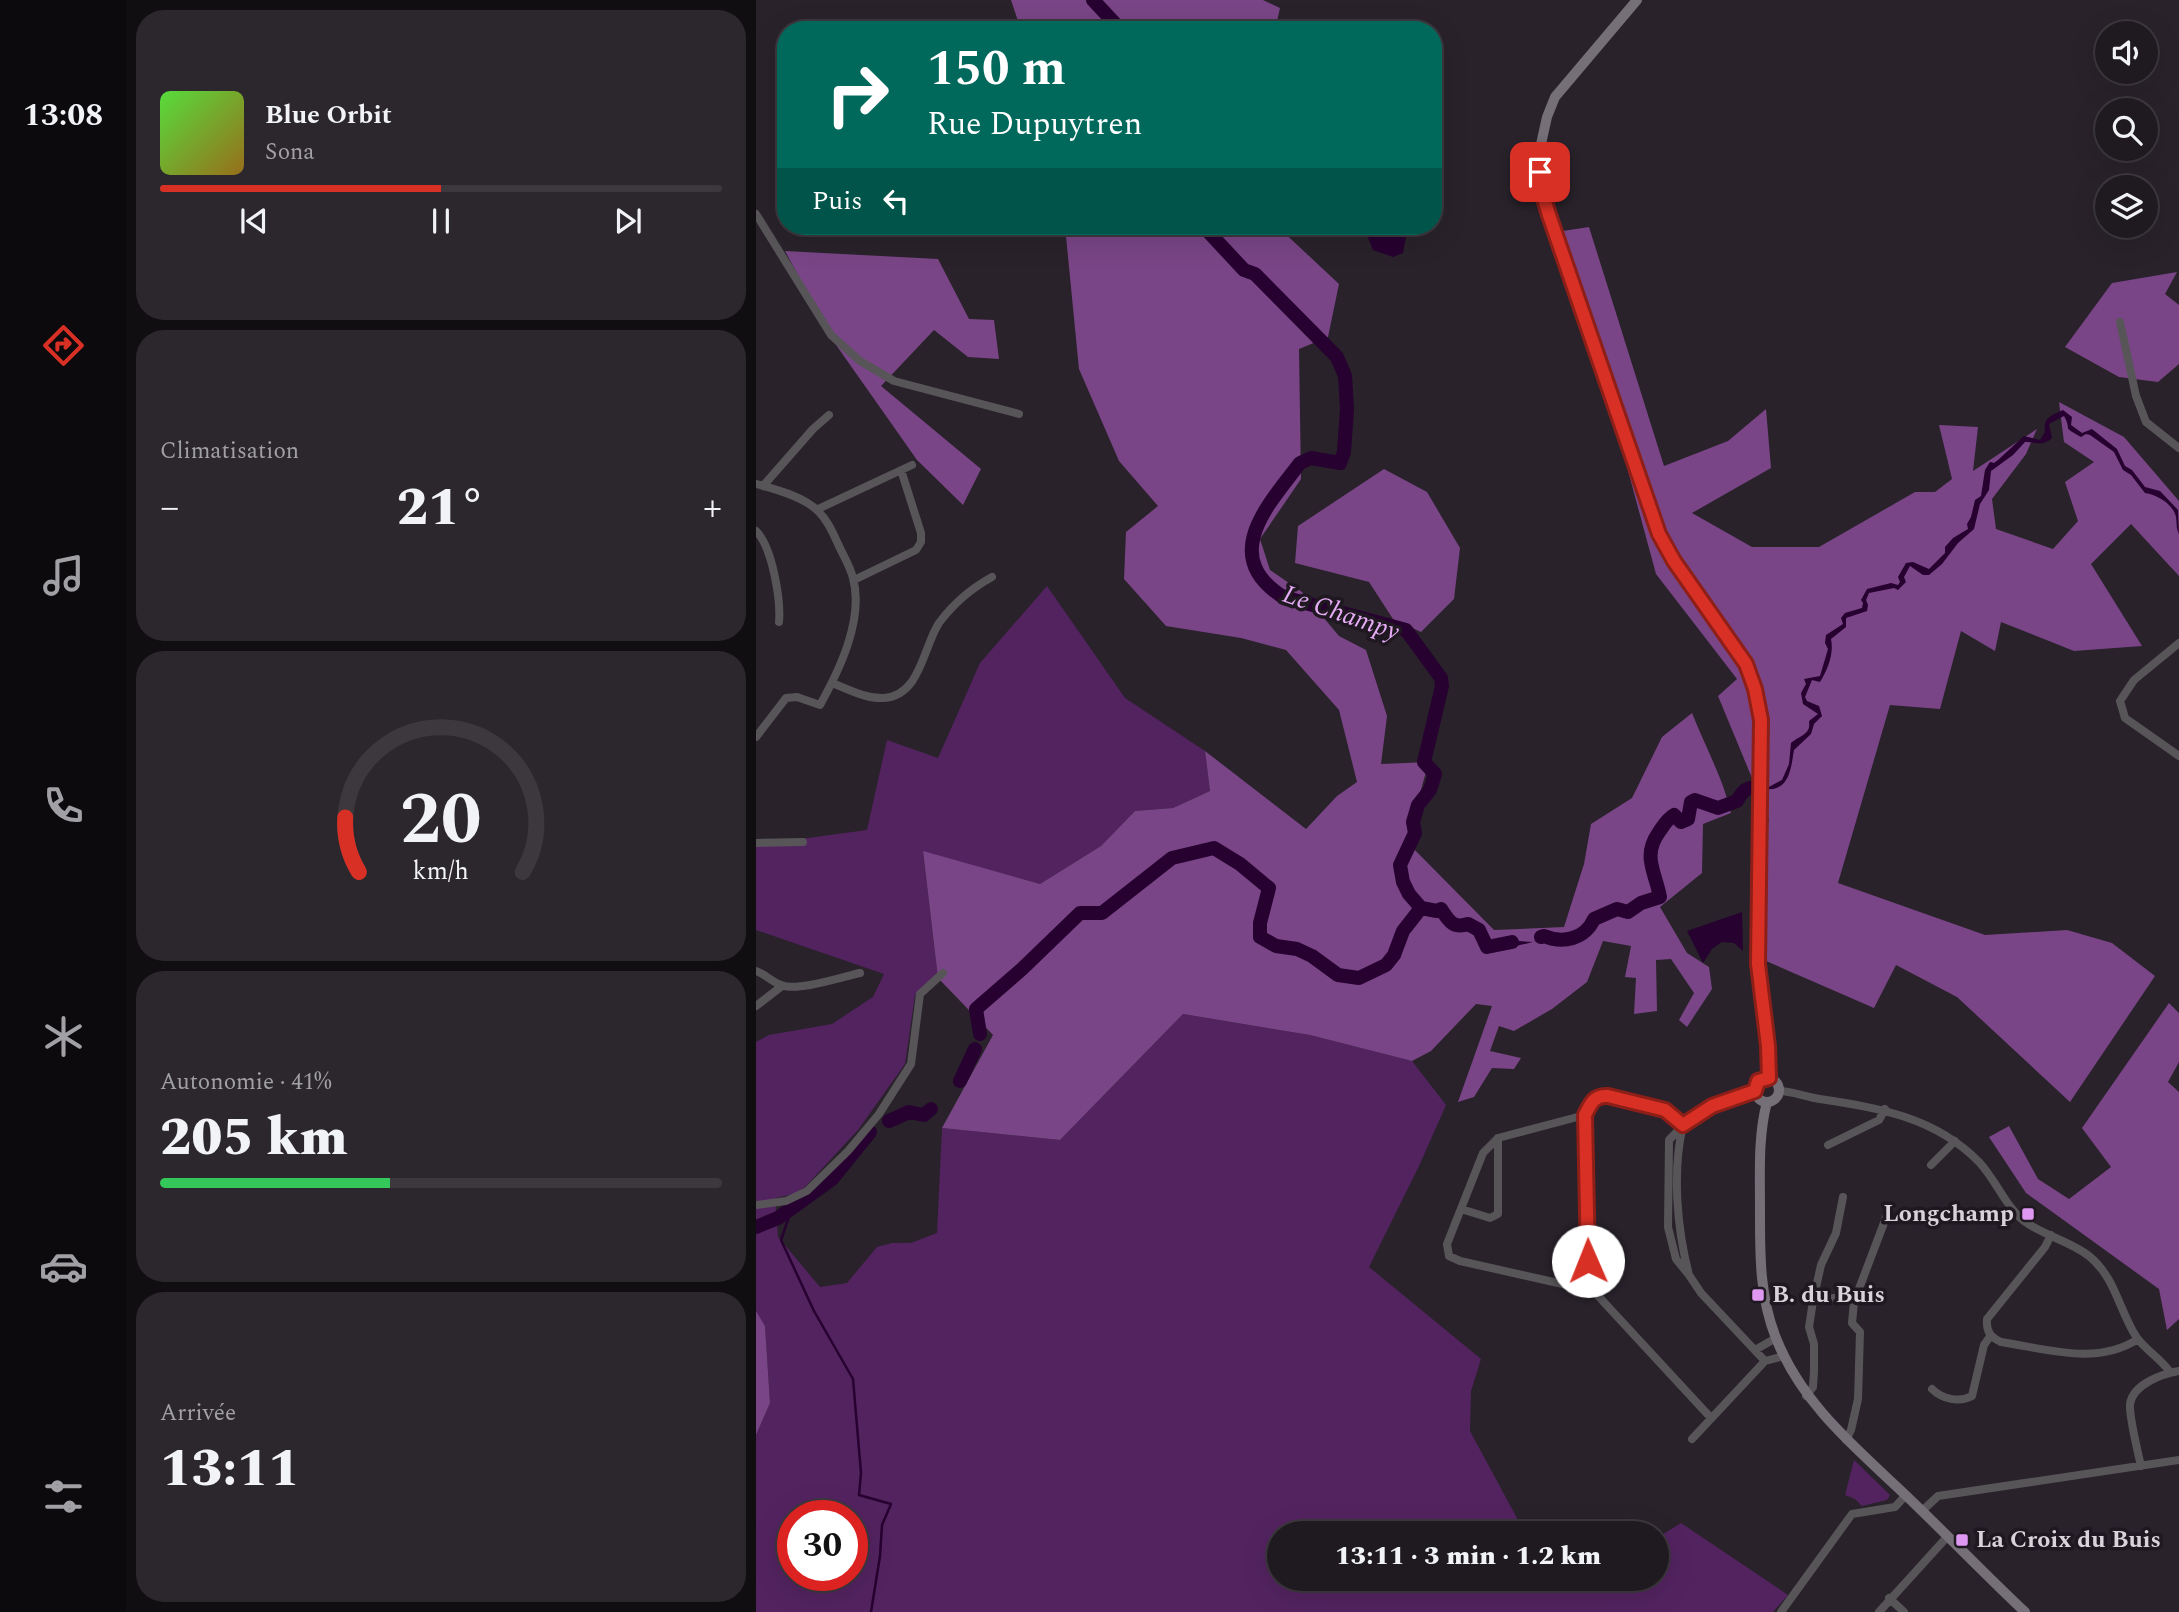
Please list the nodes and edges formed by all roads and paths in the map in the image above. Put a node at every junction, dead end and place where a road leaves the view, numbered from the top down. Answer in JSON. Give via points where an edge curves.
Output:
{"nodes":[{"id":1,"x":1637,"y":0,"type":"edge"},
{"id":2,"x":756,"y":214,"type":"edge"},
{"id":3,"x":2120,"y":322,"type":"dead end"},
{"id":4,"x":1019,"y":414,"type":"dead end"},
{"id":5,"x":830,"y":415,"type":"dead end"},
{"id":6,"x":2179,"y":448,"type":"edge"},
{"id":7,"x":912,"y":465,"type":"dead end"},
{"id":8,"x":901,"y":470,"type":"junction"},
{"id":9,"x":759,"y":485,"type":"edge"},
{"id":10,"x":818,"y":509,"type":"junction"},
{"id":11,"x":756,"y":531,"type":"edge"},
{"id":12,"x":992,"y":577,"type":"dead end"},
{"id":13,"x":854,"y":580,"type":"junction"},
{"id":14,"x":779,"y":622,"type":"dead end"},
{"id":15,"x":2179,"y":643,"type":"edge"},
{"id":16,"x":832,"y":683,"type":"junction"},
{"id":17,"x":756,"y":737,"type":"edge"},
{"id":18,"x":2179,"y":756,"type":"edge"},
{"id":19,"x":756,"y":842,"type":"edge"},
{"id":20,"x":803,"y":842,"type":"dead end"},
{"id":21,"x":756,"y":971,"type":"edge"},
{"id":22,"x":860,"y":973,"type":"dead end"},
{"id":23,"x":943,"y":974,"type":"dead end"},
{"id":24,"x":782,"y":986,"type":"junction"},
{"id":25,"x":756,"y":1006,"type":"edge"},
{"id":26,"x":1769,"y":1078,"type":"junction"},
{"id":27,"x":1755,"y":1091,"type":"junction"},
{"id":28,"x":1778,"y":1091,"type":"junction"},
{"id":29,"x":1767,"y":1102,"type":"junction"},
{"id":30,"x":1885,"y":1109,"type":"junction"},
{"id":31,"x":1585,"y":1115,"type":"junction"},
{"id":32,"x":1683,"y":1125,"type":"junction"},
{"id":33,"x":1498,"y":1138,"type":"junction"},
{"id":34,"x":1955,"y":1142,"type":"junction"},
{"id":35,"x":1828,"y":1145,"type":"dead end"},
{"id":36,"x":1931,"y":1165,"type":"dead end"},
{"id":37,"x":1843,"y":1197,"type":"dead end"},
{"id":38,"x":756,"y":1205,"type":"edge"},
{"id":39,"x":1890,"y":1207,"type":"dead end"},
{"id":40,"x":1461,"y":1209,"type":"junction"},
{"id":41,"x":2051,"y":1235,"type":"junction"},
{"id":42,"x":1588,"y":1285,"type":"junction"},
{"id":43,"x":1813,"y":1301,"type":"junction"},
{"id":44,"x":1854,"y":1302,"type":"junction"},
{"id":45,"x":1991,"y":1335,"type":"junction"},
{"id":46,"x":1776,"y":1338,"type":"junction"},
{"id":47,"x":2138,"y":1339,"type":"junction"},
{"id":48,"x":1755,"y":1350,"type":"junction"},
{"id":49,"x":1784,"y":1356,"type":"junction"},
{"id":50,"x":1765,"y":1362,"type":"junction"},
{"id":51,"x":2174,"y":1372,"type":"edge"},
{"id":52,"x":1932,"y":1389,"type":"dead end"},
{"id":53,"x":1806,"y":1396,"type":"junction"},
{"id":54,"x":1711,"y":1418,"type":"junction"},
{"id":55,"x":1692,"y":1439,"type":"dead end"},
{"id":56,"x":1846,"y":1440,"type":"junction"},
{"id":57,"x":2179,"y":1460,"type":"edge"},
{"id":58,"x":2141,"y":1466,"type":"junction"},
{"id":59,"x":1906,"y":1496,"type":"junction"},
{"id":60,"x":1922,"y":1511,"type":"junction"},
{"id":61,"x":1947,"y":1537,"type":"junction"},
{"id":62,"x":1889,"y":1598,"type":"junction"},
{"id":63,"x":1781,"y":1612,"type":"edge"},
{"id":64,"x":1879,"y":1612,"type":"edge"},
{"id":65,"x":1904,"y":1612,"type":"edge"},
{"id":66,"x":2025,"y":1612,"type":"edge"}],
"edges":[{"from":1,"to":26,"type":"main road","via":[[1555,97],[1539,153],[1541,189],[1659,534],[1746,664],[1755,689],[1762,774],[1758,964]]},
{"from":2,"to":4,"type":"street","via":[[831,335],[860,361],[894,381]]},
{"from":3,"to":6,"type":"street","via":[[2146,422]]},
{"from":5,"to":9,"type":"street"},
{"from":7,"to":8,"type":"street"},
{"from":8,"to":10,"type":"street"},
{"from":8,"to":13,"type":"street","via":[[921,542],[916,550]]},
{"from":9,"to":10,"type":"street"},
{"from":10,"to":13,"type":"street"},
{"from":11,"to":14,"type":"street","via":[[767,546]]},
{"from":12,"to":16,"type":"street","via":[[973,588],[939,624],[916,677],[900,692],[886,698],[869,697]]},
{"from":13,"to":16,"type":"street","via":[[852,628]]},
{"from":15,"to":18,"type":"street","via":[[2134,680],[2120,701],[2125,718]]},
{"from":16,"to":17,"type":"street","via":[[820,705],[786,698]]},
{"from":19,"to":20,"type":"street"},
{"from":21,"to":24,"type":"street"},
{"from":22,"to":24,"type":"street","via":[[811,985]]},
{"from":23,"to":38,"type":"street","via":[[920,994],[911,1064],[879,1114],[807,1191],[786,1201]]},
{"from":24,"to":25,"type":"street"},
{"from":26,"to":27,"type":"main road","via":[[1758,1081]]},
{"from":26,"to":28,"type":"main road"},
{"from":27,"to":29,"type":"main road"},
{"from":27,"to":32,"type":"street","via":[[1712,1106]]},
{"from":28,"to":29,"type":"main road","via":[[1775,1099]]},
{"from":28,"to":30,"type":"street"},
{"from":29,"to":46,"type":"main road","via":[[1760,1152],[1760,1256],[1761,1281]]},
{"from":30,"to":34,"type":"street","via":[[1921,1122]]},
{"from":30,"to":35,"type":"street","via":[[1879,1120]]},
{"from":31,"to":32,"type":"street","via":[[1592,1100],[1608,1096],[1665,1110]]},
{"from":31,"to":33,"type":"street"},
{"from":31,"to":42,"type":"street"},
{"from":32,"to":48,"type":"street","via":[[1669,1140],[1668,1227],[1676,1258],[1701,1293]]},
{"from":33,"to":40,"type":"street","via":[[1483,1153]]},
{"from":33,"to":40,"type":"street","via":[[1498,1214],[1490,1218]]},
{"from":34,"to":36,"type":"street"},
{"from":34,"to":41,"type":"street","via":[[1979,1162],[2024,1221]]},
{"from":37,"to":43,"type":"street"},
{"from":39,"to":44,"type":"street"},
{"from":40,"to":42,"type":"street","via":[[1447,1244],[1449,1256],[1576,1287]]},
{"from":41,"to":45,"type":"street","via":[[1987,1319]]},
{"from":41,"to":47,"type":"street","via":[[2099,1266]]},
{"from":42,"to":54,"type":"street"},
{"from":43,"to":44,"type":"street","via":[[1834,1298]]},
{"from":43,"to":53,"type":"street","via":[[1809,1327],[1814,1371]]},
{"from":44,"to":56,"type":"street","via":[[1853,1323],[1860,1332],[1858,1389],[1852,1430]]},
{"from":45,"to":47,"type":"street","via":[[2001,1342],[2088,1355],[2117,1351]]},
{"from":45,"to":52,"type":"street","via":[[1984,1345],[1972,1396],[1962,1401]]},
{"from":46,"to":48,"type":"street"},
{"from":46,"to":49,"type":"main road"},
{"from":47,"to":51,"type":"street"},
{"from":48,"to":50,"type":"street"},
{"from":49,"to":50,"type":"street"},
{"from":49,"to":53,"type":"main road"},
{"from":50,"to":54,"type":"street"},
{"from":51,"to":58,"type":"street","via":[[2136,1391],[2130,1404]]},
{"from":53,"to":56,"type":"main road"},
{"from":54,"to":55,"type":"street"},
{"from":56,"to":59,"type":"main road"},
{"from":57,"to":58,"type":"street"},
{"from":58,"to":60,"type":"street","via":[[1938,1496]]},
{"from":59,"to":60,"type":"main road"},
{"from":59,"to":63,"type":"street","via":[[1895,1507],[1853,1514]]},
{"from":60,"to":61,"type":"main road"},
{"from":61,"to":62,"type":"street"},
{"from":61,"to":66,"type":"main road"},
{"from":62,"to":64,"type":"street"},
{"from":62,"to":65,"type":"street"}]}
